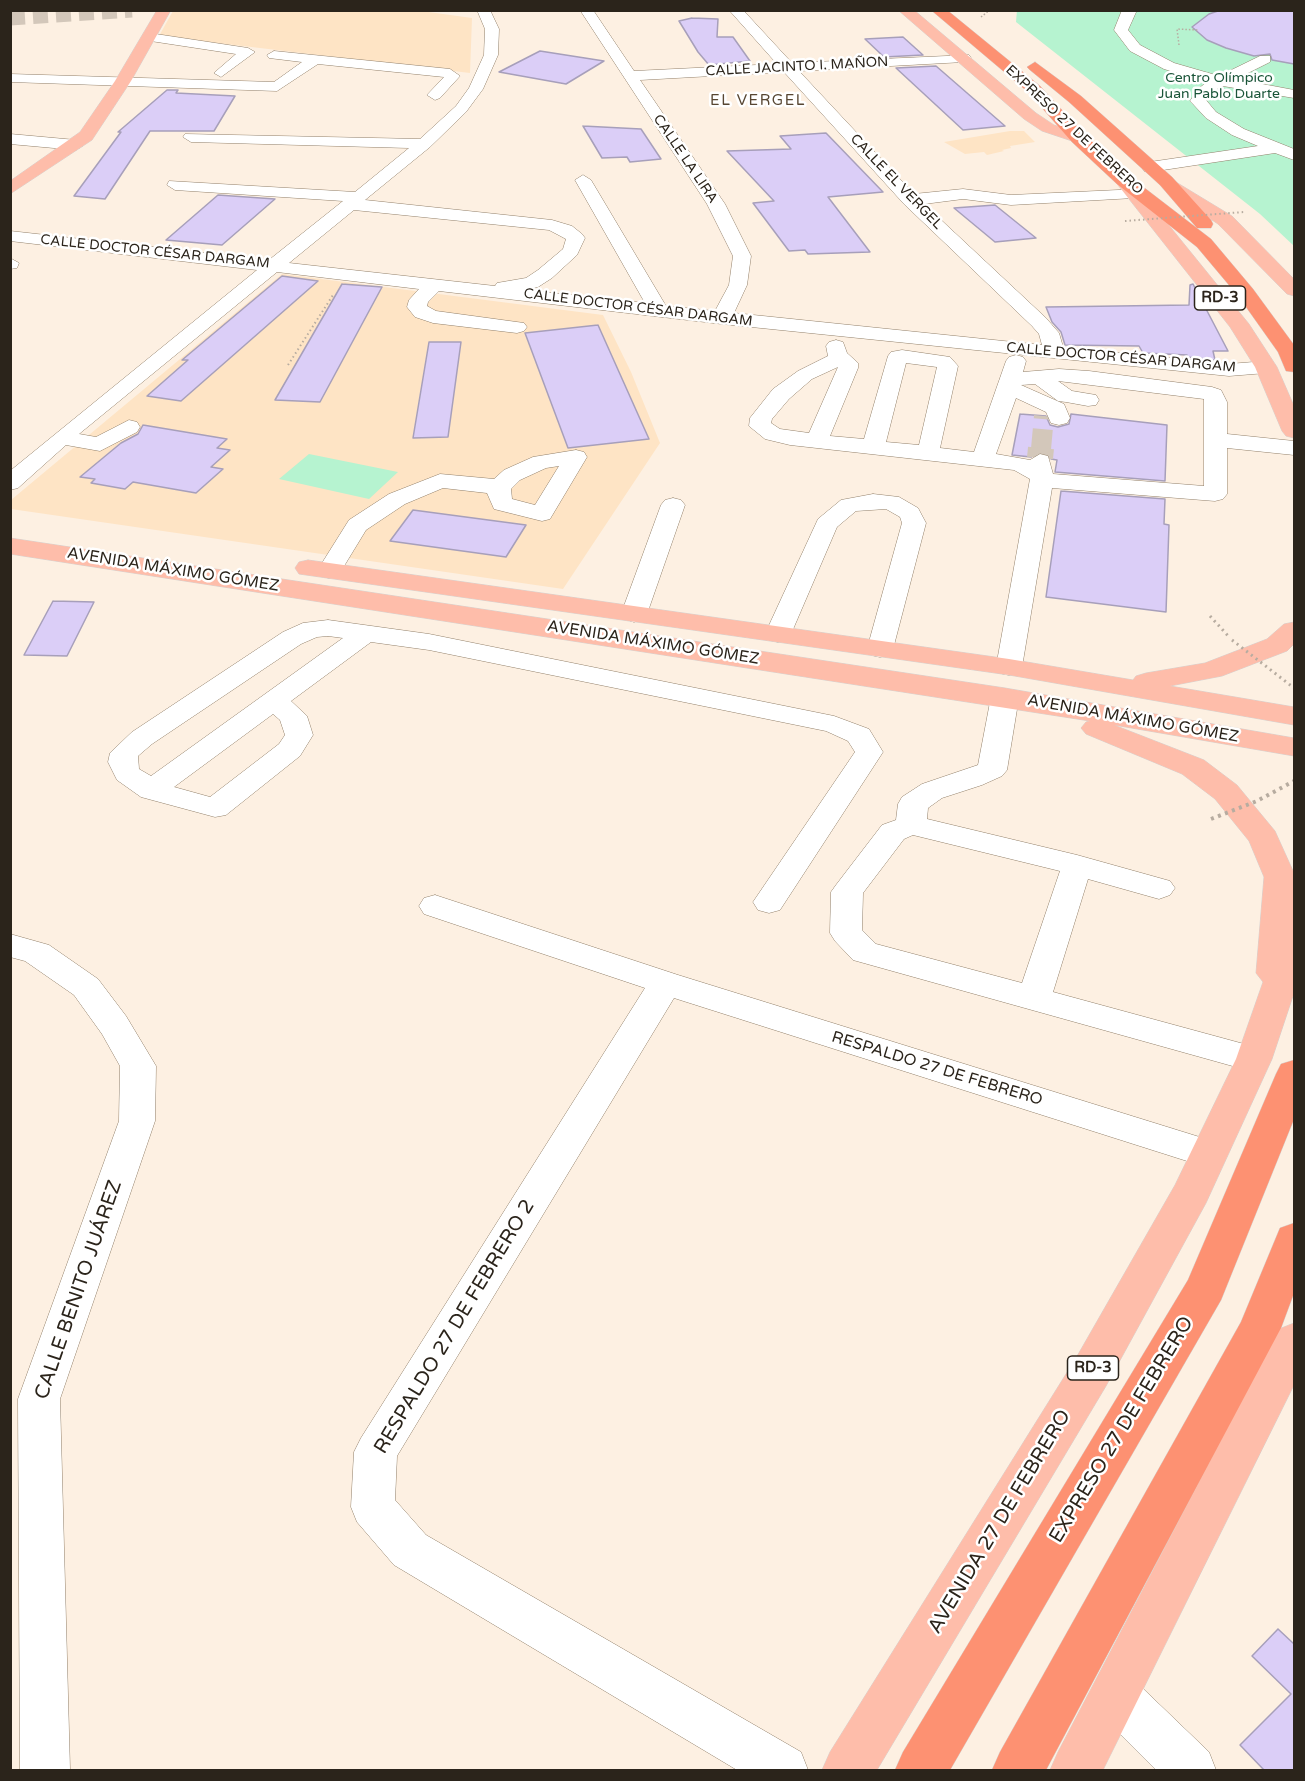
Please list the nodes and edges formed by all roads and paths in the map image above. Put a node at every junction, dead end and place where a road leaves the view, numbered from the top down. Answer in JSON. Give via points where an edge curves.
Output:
{"nodes":[{"id":1,"x":164,"y":10,"type":"edge"},
{"id":2,"x":586,"y":10,"type":"edge"},
{"id":3,"x":735,"y":10,"type":"edge"},
{"id":4,"x":905,"y":10,"type":"edge"},
{"id":5,"x":923,"y":10,"type":"edge"},
{"id":6,"x":938,"y":10,"type":"edge"},
{"id":7,"x":1131,"y":10,"type":"edge"},
{"id":8,"x":480,"y":11,"type":"edge"},
{"id":9,"x":1198,"y":30,"type":"dead end"},
{"id":10,"x":148,"y":37,"type":"junction"},
{"id":11,"x":1184,"y":49,"type":"dead end"},
{"id":12,"x":248,"y":52,"type":"junction"},
{"id":13,"x":1021,"y":56,"type":"dead end"},
{"id":14,"x":964,"y":58,"type":"junction"},
{"id":15,"x":1265,"y":58,"type":"dead end"},
{"id":16,"x":315,"y":59,"type":"junction"},
{"id":17,"x":211,"y":61,"type":"dead end"},
{"id":18,"x":234,"y":63,"type":"junction"},
{"id":19,"x":266,"y":63,"type":"junction"},
{"id":20,"x":790,"y":68,"type":"junction"},
{"id":21,"x":297,"y":72,"type":"junction"},
{"id":22,"x":220,"y":73,"type":"dead end"},
{"id":23,"x":630,"y":76,"type":"junction"},
{"id":24,"x":10,"y":78,"type":"edge"},
{"id":25,"x":123,"y":81,"type":"junction"},
{"id":26,"x":1220,"y":81,"type":"junction"},
{"id":27,"x":447,"y":82,"type":"junction"},
{"id":28,"x":242,"y":86,"type":"junction"},
{"id":29,"x":1294,"y":94,"type":"edge"},
{"id":30,"x":435,"y":95,"type":"dead end"},
{"id":31,"x":1071,"y":135,"type":"junction"},
{"id":32,"x":191,"y":137,"type":"dead end"},
{"id":33,"x":10,"y":140,"type":"edge"},
{"id":34,"x":423,"y":144,"type":"junction"},
{"id":35,"x":76,"y":145,"type":"junction"},
{"id":36,"x":1278,"y":148,"type":"junction"},
{"id":37,"x":1294,"y":155,"type":"edge"},
{"id":38,"x":1150,"y":167,"type":"junction"},
{"id":39,"x":583,"y":180,"type":"dead end"},
{"id":40,"x":1166,"y":181,"type":"junction"},
{"id":41,"x":175,"y":185,"type":"dead end"},
{"id":42,"x":1128,"y":187,"type":"junction"},
{"id":43,"x":10,"y":189,"type":"edge"},
{"id":44,"x":910,"y":200,"type":"junction"},
{"id":45,"x":354,"y":201,"type":"junction"},
{"id":46,"x":1244,"y":212,"type":"dead end"},
{"id":47,"x":1125,"y":221,"type":"dead end"},
{"id":48,"x":10,"y":236,"type":"edge"},
{"id":49,"x":276,"y":265,"type":"junction"},
{"id":50,"x":348,"y":273,"type":"junction"},
{"id":51,"x":435,"y":284,"type":"junction"},
{"id":52,"x":486,"y":290,"type":"junction"},
{"id":53,"x":1294,"y":290,"type":"edge"},
{"id":54,"x":419,"y":300,"type":"junction"},
{"id":55,"x":659,"y":310,"type":"junction"},
{"id":56,"x":722,"y":318,"type":"junction"},
{"id":57,"x":579,"y":321,"type":"dead end"},
{"id":58,"x":517,"y":327,"type":"dead end"},
{"id":59,"x":1294,"y":334,"type":"edge"},
{"id":60,"x":839,"y":346,"type":"junction"},
{"id":61,"x":1019,"y":348,"type":"junction"},
{"id":62,"x":1054,"y":352,"type":"junction"},
{"id":63,"x":898,"y":356,"type":"junction"},
{"id":64,"x":288,"y":365,"type":"dead end"},
{"id":65,"x":1294,"y":366,"type":"edge"},
{"id":66,"x":1266,"y":368,"type":"junction"},
{"id":67,"x":1040,"y":376,"type":"junction"},
{"id":68,"x":1009,"y":387,"type":"junction"},
{"id":69,"x":1088,"y":400,"type":"dead end"},
{"id":70,"x":1052,"y":417,"type":"dead end"},
{"id":71,"x":84,"y":420,"type":"junction"},
{"id":72,"x":1294,"y":431,"type":"edge"},
{"id":73,"x":61,"y":438,"type":"junction"},
{"id":74,"x":1218,"y":440,"type":"junction"},
{"id":75,"x":817,"y":441,"type":"junction"},
{"id":76,"x":873,"y":447,"type":"junction"},
{"id":77,"x":1294,"y":448,"type":"edge"},
{"id":78,"x":928,"y":453,"type":"junction"},
{"id":79,"x":983,"y":459,"type":"junction"},
{"id":80,"x":1041,"y":472,"type":"junction"},
{"id":81,"x":10,"y":483,"type":"edge"},
{"id":82,"x":500,"y":487,"type":"dead end"},
{"id":83,"x":673,"y":505,"type":"dead end"},
{"id":84,"x":10,"y":526,"type":"edge"},
{"id":85,"x":10,"y":546,"type":"edge"},
{"id":86,"x":329,"y":571,"type":"junction"},
{"id":87,"x":458,"y":614,"type":"junction"},
{"id":88,"x":634,"y":614,"type":"junction"},
{"id":89,"x":1210,"y":616,"type":"dead end"},
{"id":90,"x":1294,"y":630,"type":"edge"},
{"id":91,"x":368,"y":632,"type":"junction"},
{"id":92,"x":778,"y":634,"type":"junction"},
{"id":93,"x":429,"y":642,"type":"junction"},
{"id":94,"x":880,"y":649,"type":"junction"},
{"id":95,"x":1108,"y":684,"type":"junction"},
{"id":96,"x":1013,"y":688,"type":"junction"},
{"id":97,"x":1294,"y":688,"type":"edge"},
{"id":98,"x":273,"y":701,"type":"junction"},
{"id":99,"x":1294,"y":716,"type":"edge"},
{"id":100,"x":1294,"y":747,"type":"edge"},
{"id":101,"x":1294,"y":781,"type":"edge"},
{"id":102,"x":151,"y":789,"type":"junction"},
{"id":103,"x":1211,"y":819,"type":"dead end"},
{"id":104,"x":912,"y":825,"type":"junction"},
{"id":105,"x":1077,"y":864,"type":"junction"},
{"id":106,"x":1159,"y":888,"type":"dead end"},
{"id":107,"x":770,"y":902,"type":"dead end"},
{"id":108,"x":435,"y":906,"type":"dead end"},
{"id":109,"x":1294,"y":943,"type":"edge"},
{"id":110,"x":10,"y":945,"type":"edge"},
{"id":111,"x":666,"y":983,"type":"junction"},
{"id":112,"x":1034,"y":999,"type":"junction"},
{"id":113,"x":1272,"y":1003,"type":"junction"},
{"id":114,"x":1254,"y":1059,"type":"junction"},
{"id":115,"x":1294,"y":1074,"type":"edge"},
{"id":116,"x":1209,"y":1154,"type":"junction"},
{"id":117,"x":1294,"y":1240,"type":"edge"},
{"id":118,"x":1294,"y":1342,"type":"edge"},
{"id":119,"x":1116,"y":1696,"type":"junction"},
{"id":120,"x":45,"y":1770,"type":"edge"},
{"id":121,"x":783,"y":1770,"type":"edge"},
{"id":122,"x":848,"y":1770,"type":"edge"},
{"id":123,"x":921,"y":1770,"type":"edge"},
{"id":124,"x":1018,"y":1770,"type":"edge"},
{"id":125,"x":1076,"y":1770,"type":"edge"},
{"id":126,"x":1191,"y":1770,"type":"edge"}],
"edges":[{"from":1,"to":10,"type":"main road"},
{"from":2,"to":23,"type":"street","name":"CALLE LA LIRA"},
{"from":3,"to":20,"type":"street","name":"CALLE EL VERGEL"},
{"from":4,"to":14,"type":"main road","number":"RD-3"},
{"from":5,"to":31,"type":"highway"},
{"from":6,"to":31,"type":"highway","name":"EXPRESO 27 DE FEBRERO","number":"RD-3","via":[[1034,89]]},
{"from":7,"to":26,"type":"street","via":[[1121,30],[1136,48],[1169,66]]},
{"from":8,"to":34,"type":"street","via":[[492,29],[486,71],[461,109]]},
{"from":9,"to":11,"type":"path","via":[[1177,29],[1177,43]]},
{"from":10,"to":12,"type":"street"},
{"from":10,"to":25,"type":"main road"},
{"from":12,"to":18,"type":"street"},
{"from":12,"to":19,"type":"street"},
{"from":13,"to":38,"type":"highway","name":"EXPRESO 27 DE FEBRERO","number":"RD-3"},
{"from":14,"to":20,"type":"street","name":"CALLE JACINTO I. MAÑON"},
{"from":14,"to":31,"type":"main road","number":"RD-3","via":[[1030,116],[1048,128]]},
{"from":15,"to":26,"type":"street"},
{"from":16,"to":19,"type":"street"},
{"from":16,"to":21,"type":"street"},
{"from":16,"to":27,"type":"street","via":[[450,73],[453,76]]},
{"from":17,"to":18,"type":"street"},
{"from":18,"to":22,"type":"street"},
{"from":19,"to":28,"type":"street"},
{"from":20,"to":23,"type":"street","name":"CALLE JACINTO I. MAÑON"},
{"from":20,"to":44,"type":"street","name":"CALLE EL VERGEL"},
{"from":21,"to":27,"type":"street"},
{"from":21,"to":28,"type":"street","via":[[277,87]]},
{"from":23,"to":56,"type":"street","name":"CALLE LA LIRA","via":[[716,204],[742,256],[738,285]]},
{"from":24,"to":25,"type":"street"},
{"from":25,"to":28,"type":"street"},
{"from":25,"to":35,"type":"main road","via":[[96,125]]},
{"from":26,"to":29,"type":"street"},
{"from":26,"to":36,"type":"street","via":[[1205,89],[1198,101],[1211,116],[1238,132]]},
{"from":27,"to":30,"type":"street"},
{"from":31,"to":42,"type":"highway","name":"EXPRESO 27 DE FEBRERO","number":"RD-3"},
{"from":32,"to":34,"type":"street"},
{"from":33,"to":35,"type":"street"},
{"from":34,"to":45,"type":"street"},
{"from":35,"to":43,"type":"main road"},
{"from":36,"to":37,"type":"street"},
{"from":36,"to":38,"type":"street"},
{"from":38,"to":40,"type":"highway","name":"EXPRESO 27 DE FEBRERO","number":"RD-3"},
{"from":39,"to":55,"type":"street"},
{"from":40,"to":53,"type":"main road","number":"RD-3","via":[[1225,220]]},
{"from":40,"to":59,"type":"highway","name":"EXPRESO 27 DE FEBRERO","number":"RD-3","via":[[1257,281]]},
{"from":41,"to":45,"type":"street"},
{"from":42,"to":44,"type":"street","via":[[1011,200],[963,194]]},
{"from":42,"to":65,"type":"highway","name":"EXPRESO 27 DE FEBRERO","number":"RD-3","via":[[1204,243],[1246,293],[1289,352]]},
{"from":42,"to":66,"type":"main road","number":"RD-3","via":[[1214,289]]},
{"from":44,"to":62,"type":"street","name":"CALLE EL VERGEL","via":[[1039,322],[1049,333]]},
{"from":45,"to":49,"type":"street"},
{"from":45,"to":52,"type":"street","via":[[552,225],[576,238],[571,251],[531,283]]},
{"from":46,"to":47,"type":"path","bridge":true},
{"from":48,"to":49,"type":"street","name":"CALLE DOCTOR CÉSAR DARGAM"},
{"from":49,"to":50,"type":"street","name":"CALLE DOCTOR CÉSAR DARGAM"},
{"from":49,"to":71,"type":"street"},
{"from":50,"to":51,"type":"street","name":"CALLE DOCTOR CÉSAR DARGAM"},
{"from":50,"to":64,"type":"path"},
{"from":51,"to":52,"type":"street","name":"CALLE DOCTOR CÉSAR DARGAM"},
{"from":51,"to":54,"type":"street"},
{"from":52,"to":55,"type":"street","name":"CALLE DOCTOR CÉSAR DARGAM"},
{"from":54,"to":57,"type":"street"},
{"from":54,"to":58,"type":"street","via":[[417,307],[433,317]]},
{"from":55,"to":56,"type":"street","name":"CALLE DOCTOR CÉSAR DARGAM"},
{"from":56,"to":60,"type":"street","name":"CALLE DOCTOR CÉSAR DARGAM"},
{"from":60,"to":61,"type":"street","name":"CALLE DOCTOR CÉSAR DARGAM"},
{"from":60,"to":63,"type":"street"},
{"from":60,"to":75,"type":"street","via":[[848,368]]},
{"from":60,"to":75,"type":"street","via":[[781,394],[761,418],[760,426],[773,434]]},
{"from":61,"to":62,"type":"street","name":"CALLE DOCTOR CÉSAR DARGAM"},
{"from":61,"to":68,"type":"street"},
{"from":62,"to":66,"type":"street","name":"CALLE DOCTOR CÉSAR DARGAM","via":[[1229,370]]},
{"from":63,"to":76,"type":"street"},
{"from":63,"to":78,"type":"street","via":[[934,359],[948,366]]},
{"from":66,"to":72,"type":"main road","number":"RD-3"},
{"from":67,"to":68,"type":"street"},
{"from":67,"to":69,"type":"street","via":[[1056,392]]},
{"from":67,"to":74,"type":"street","via":[[1205,391],[1216,402]]},
{"from":68,"to":70,"type":"street"},
{"from":68,"to":79,"type":"street"},
{"from":71,"to":73,"type":"street"},
{"from":71,"to":73,"type":"street","via":[[129,427],[99,444]]},
{"from":73,"to":81,"type":"street"},
{"from":74,"to":77,"type":"street"},
{"from":74,"to":80,"type":"street","via":[[1215,494]]},
{"from":75,"to":76,"type":"street"},
{"from":76,"to":78,"type":"street"},
{"from":78,"to":79,"type":"street"},
{"from":79,"to":80,"type":"street"},
{"from":80,"to":96,"type":"street"},
{"from":82,"to":86,"type":"street","via":[[440,481],[397,499],[357,525]]},
{"from":83,"to":88,"type":"street"},
{"from":84,"to":86,"type":"main road","name":"AVENIDA MÁXIMO GÓMEZ"},
{"from":85,"to":87,"type":"main road","name":"AVENIDA MÁXIMO GÓMEZ"},
{"from":86,"to":88,"type":"main road","name":"AVENIDA MÁXIMO GÓMEZ"},
{"from":87,"to":93,"type":"street"},
{"from":87,"to":96,"type":"main road","name":"AVENIDA MÁXIMO GÓMEZ"},
{"from":88,"to":92,"type":"main road","name":"AVENIDA MÁXIMO GÓMEZ"},
{"from":89,"to":97,"type":"path","bridge":true,"via":[[1232,640]]},
{"from":90,"to":95,"type":"main road","via":[[1277,645],[1212,670]]},
{"from":91,"to":93,"type":"street"},
{"from":91,"to":98,"type":"street"},
{"from":91,"to":102,"type":"street","via":[[312,629],[292,638],[142,738],[124,753],[122,762],[128,774]]},
{"from":92,"to":94,"type":"main road","name":"AVENIDA MÁXIMO GÓMEZ"},
{"from":92,"to":94,"type":"street","via":[[826,524],[849,505],[891,502],[910,513],[914,523]]},
{"from":93,"to":107,"type":"street","via":[[834,724],[859,735],[870,752]]},
{"from":94,"to":96,"type":"main road","name":"AVENIDA MÁXIMO GÓMEZ"},
{"from":95,"to":96,"type":"main road","name":"AVENIDA MÁXIMO GÓMEZ"},
{"from":95,"to":99,"type":"main road","name":"AVENIDA MÁXIMO GÓMEZ"},
{"from":96,"to":100,"type":"main road","name":"AVENIDA MÁXIMO GÓMEZ"},
{"from":96,"to":104,"type":"street","via":[[992,770],[932,792],[913,804]]},
{"from":96,"to":113,"type":"main road","via":[[1193,767],[1226,792],[1264,838],[1280,877]]},
{"from":98,"to":102,"type":"street"},
{"from":98,"to":102,"type":"street","via":[[293,716],[299,735],[290,750],[215,808]]},
{"from":101,"to":103,"type":"path","bridge":true},
{"from":104,"to":105,"type":"street"},
{"from":104,"to":112,"type":"street","via":[[893,832],[847,892],[846,933],[865,952]]},
{"from":105,"to":106,"type":"street"},
{"from":105,"to":112,"type":"street"},
{"from":108,"to":111,"type":"street","name":"RESPALDO 27 DE FEBRERO"},
{"from":109,"to":113,"type":"main road","name":"AVENIDA 27 DE FEBRERO","number":"RD-3"},
{"from":110,"to":120,"type":"street","name":"CALLE BENITO JUÁREZ","via":[[37,953],[86,987],[138,1066],[137,1121],[39,1399]]},
{"from":111,"to":116,"type":"street","name":"RESPALDO 27 DE FEBRERO"},
{"from":111,"to":121,"type":"street","name":"RESPALDO 27 DE FEBRERO 2","via":[[376,1452],[373,1507],[410,1550]]},
{"from":112,"to":114,"type":"street"},
{"from":113,"to":114,"type":"main road","name":"AVENIDA 27 DE FEBRERO","number":"RD-3"},
{"from":114,"to":116,"type":"main road","name":"AVENIDA 27 DE FEBRERO","number":"RD-3"},
{"from":115,"to":123,"type":"highway","name":"EXPRESO 27 DE FEBRERO","via":[[1206,1288]]},
{"from":116,"to":122,"type":"main road","name":"AVENIDA 27 DE FEBRERO","number":"RD-3","via":[[1192,1192],[1091,1372]]},
{"from":117,"to":124,"type":"highway","via":[[1260,1328]]},
{"from":118,"to":119,"type":"main road"},
{"from":119,"to":125,"type":"main road"},
{"from":119,"to":126,"type":"street"}]}
